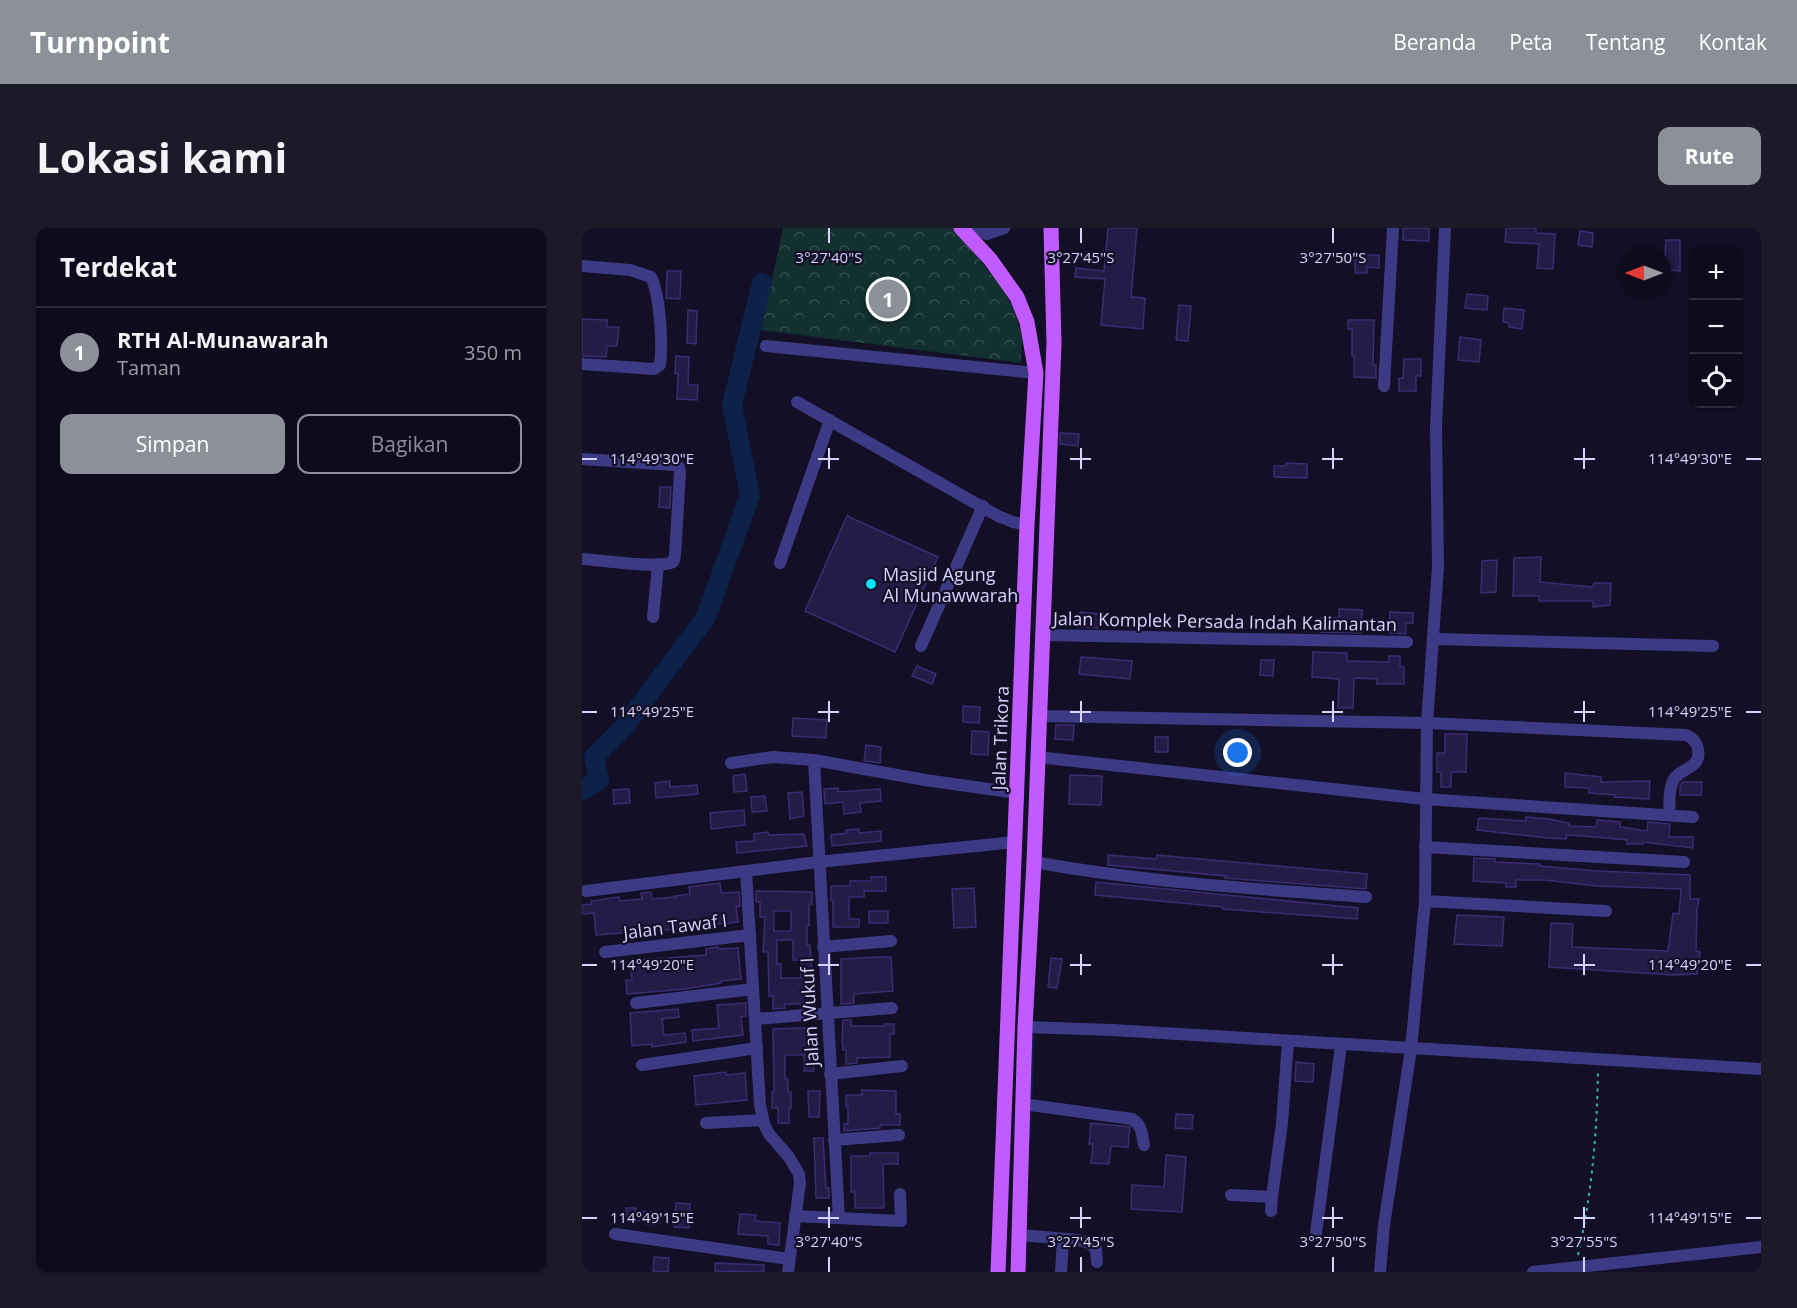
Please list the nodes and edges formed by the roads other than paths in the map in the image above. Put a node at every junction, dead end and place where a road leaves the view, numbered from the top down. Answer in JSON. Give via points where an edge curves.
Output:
{"nodes":[{"id":1,"x":962,"y":228,"type":"edge"},
{"id":2,"x":1004,"y":228,"type":"edge"},
{"id":3,"x":1052,"y":228,"type":"edge"},
{"id":4,"x":1393,"y":228,"type":"edge"},
{"id":5,"x":1445,"y":228,"type":"edge"},
{"id":6,"x":582,"y":266,"type":"edge"},
{"id":7,"x":765,"y":346,"type":"dead end"},
{"id":8,"x":582,"y":364,"type":"edge"},
{"id":9,"x":1036,"y":373,"type":"junction"},
{"id":10,"x":1384,"y":386,"type":"dead end"},
{"id":11,"x":797,"y":402,"type":"dead end"},
{"id":12,"x":830,"y":420,"type":"junction"},
{"id":13,"x":582,"y":459,"type":"edge"},
{"id":14,"x":983,"y":506,"type":"junction"},
{"id":15,"x":1027,"y":525,"type":"junction"},
{"id":16,"x":1046,"y":526,"type":"junction"},
{"id":17,"x":582,"y":559,"type":"edge"},
{"id":18,"x":780,"y":563,"type":"dead end"},
{"id":19,"x":658,"y":565,"type":"junction"},
{"id":20,"x":653,"y":617,"type":"dead end"},
{"id":21,"x":1042,"y":635,"type":"junction"},
{"id":22,"x":1433,"y":639,"type":"junction"},
{"id":23,"x":1407,"y":642,"type":"dead end"},
{"id":24,"x":921,"y":646,"type":"dead end"},
{"id":25,"x":1713,"y":646,"type":"dead end"},
{"id":26,"x":1039,"y":716,"type":"junction"},
{"id":27,"x":1427,"y":723,"type":"junction"},
{"id":28,"x":1037,"y":757,"type":"junction"},
{"id":29,"x":814,"y":760,"type":"junction"},
{"id":30,"x":731,"y":763,"type":"dead end"},
{"id":31,"x":1017,"y":793,"type":"junction"},
{"id":32,"x":1425,"y":799,"type":"junction"},
{"id":33,"x":1669,"y":815,"type":"junction"},
{"id":34,"x":1693,"y":817,"type":"dead end"},
{"id":35,"x":1016,"y":842,"type":"junction"},
{"id":36,"x":1425,"y":847,"type":"junction"},
{"id":37,"x":818,"y":862,"type":"junction"},
{"id":38,"x":1034,"y":862,"type":"junction"},
{"id":39,"x":1684,"y":862,"type":"dead end"},
{"id":40,"x":746,"y":871,"type":"junction"},
{"id":41,"x":586,"y":891,"type":"dead end"},
{"id":42,"x":1366,"y":897,"type":"dead end"},
{"id":43,"x":1425,"y":901,"type":"junction"},
{"id":44,"x":1606,"y":911,"type":"dead end"},
{"id":45,"x":750,"y":935,"type":"junction"},
{"id":46,"x":891,"y":940,"type":"dead end"},
{"id":47,"x":823,"y":947,"type":"junction"},
{"id":48,"x":605,"y":952,"type":"dead end"},
{"id":49,"x":1010,"y":979,"type":"junction"},
{"id":50,"x":1028,"y":979,"type":"junction"},
{"id":51,"x":753,"y":989,"type":"junction"},
{"id":52,"x":636,"y":1003,"type":"dead end"},
{"id":53,"x":892,"y":1008,"type":"dead end"},
{"id":54,"x":827,"y":1014,"type":"junction"},
{"id":55,"x":755,"y":1019,"type":"junction"},
{"id":56,"x":1025,"y":1027,"type":"junction"},
{"id":57,"x":1288,"y":1042,"type":"junction"},
{"id":58,"x":1341,"y":1045,"type":"junction"},
{"id":59,"x":757,"y":1048,"type":"junction"},
{"id":60,"x":1411,"y":1049,"type":"junction"},
{"id":61,"x":642,"y":1065,"type":"dead end"},
{"id":62,"x":902,"y":1066,"type":"dead end"},
{"id":63,"x":1761,"y":1070,"type":"edge"},
{"id":64,"x":830,"y":1074,"type":"junction"},
{"id":65,"x":1023,"y":1104,"type":"junction"},
{"id":66,"x":763,"y":1120,"type":"junction"},
{"id":67,"x":706,"y":1123,"type":"dead end"},
{"id":68,"x":899,"y":1135,"type":"dead end"},
{"id":69,"x":834,"y":1140,"type":"junction"},
{"id":70,"x":1144,"y":1145,"type":"dead end"},
{"id":71,"x":900,"y":1194,"type":"dead end"},
{"id":72,"x":1231,"y":1195,"type":"dead end"},
{"id":73,"x":1272,"y":1197,"type":"junction"},
{"id":74,"x":1270,"y":1211,"type":"dead end"},
{"id":75,"x":795,"y":1216,"type":"junction"},
{"id":76,"x":838,"y":1218,"type":"junction"},
{"id":77,"x":1316,"y":1233,"type":"dead end"},
{"id":78,"x":615,"y":1234,"type":"dead end"},
{"id":79,"x":1020,"y":1235,"type":"junction"},
{"id":80,"x":1063,"y":1239,"type":"junction"},
{"id":81,"x":1761,"y":1247,"type":"edge"},
{"id":82,"x":789,"y":1259,"type":"junction"},
{"id":83,"x":1097,"y":1268,"type":"edge"},
{"id":84,"x":788,"y":1272,"type":"edge"},
{"id":85,"x":998,"y":1272,"type":"edge"},
{"id":86,"x":1018,"y":1272,"type":"edge"},
{"id":87,"x":1061,"y":1272,"type":"edge"},
{"id":88,"x":1380,"y":1272,"type":"edge"},
{"id":89,"x":1533,"y":1272,"type":"edge"}],
"edges":[{"from":1,"to":2,"type":"street","via":[[987,234]]},
{"from":1,"to":9,"type":"main road","name":"Jalan Trikora","via":[[1017,297],[1027,322]]},
{"from":3,"to":16,"type":"main road","name":"Jalan Trikora","via":[[1054,343]]},
{"from":4,"to":10,"type":"street"},
{"from":5,"to":22,"type":"street","via":[[1438,354]]},
{"from":6,"to":8,"type":"street","via":[[649,275],[656,291],[660,342],[659,366],[654,369]]},
{"from":7,"to":9,"type":"street"},
{"from":9,"to":15,"type":"main road","name":"Jalan Trikora"},
{"from":11,"to":12,"type":"street"},
{"from":12,"to":14,"type":"street"},
{"from":12,"to":18,"type":"street"},
{"from":13,"to":19,"type":"street","via":[[679,467],[675,556],[670,564]]},
{"from":14,"to":15,"type":"street"},
{"from":14,"to":24,"type":"street"},
{"from":15,"to":16,"type":"main road"},
{"from":15,"to":31,"type":"main road","name":"Jalan Trikora"},
{"from":16,"to":21,"type":"main road","name":"Jalan Trikora"},
{"from":17,"to":19,"type":"street"},
{"from":19,"to":20,"type":"street"},
{"from":21,"to":23,"type":"street","name":"Jalan Komplek Persada Indah Kalimantan"},
{"from":21,"to":26,"type":"main road","name":"Jalan Trikora"},
{"from":22,"to":25,"type":"street"},
{"from":22,"to":27,"type":"street"},
{"from":26,"to":27,"type":"street"},
{"from":26,"to":28,"type":"main road","name":"Jalan Trikora"},
{"from":27,"to":32,"type":"street"},
{"from":27,"to":33,"type":"street","via":[[1686,735],[1697,746],[1697,760],[1673,780]]},
{"from":28,"to":32,"type":"street"},
{"from":28,"to":38,"type":"main road","name":"Jalan Trikora"},
{"from":29,"to":30,"type":"street","via":[[774,757]]},
{"from":29,"to":31,"type":"street"},
{"from":29,"to":37,"type":"street","name":"Jalan Wukuf I"},
{"from":31,"to":35,"type":"main road","name":"Jalan Trikora"},
{"from":32,"to":33,"type":"street"},
{"from":32,"to":36,"type":"street"},
{"from":33,"to":34,"type":"street"},
{"from":35,"to":37,"type":"street"},
{"from":35,"to":49,"type":"main road","name":"Jalan Trikora"},
{"from":36,"to":39,"type":"street"},
{"from":36,"to":43,"type":"street"},
{"from":37,"to":40,"type":"street"},
{"from":37,"to":47,"type":"street","name":"Jalan Wukuf I"},
{"from":38,"to":42,"type":"street","via":[[1161,880]]},
{"from":38,"to":50,"type":"main road","name":"Jalan Trikora"},
{"from":40,"to":41,"type":"street"},
{"from":40,"to":45,"type":"street"},
{"from":43,"to":44,"type":"street"},
{"from":43,"to":60,"type":"street"},
{"from":45,"to":48,"type":"street","name":"Jalan Tawaf I"},
{"from":45,"to":51,"type":"street"},
{"from":46,"to":47,"type":"street"},
{"from":47,"to":54,"type":"street","name":"Jalan Wukuf I"},
{"from":49,"to":50,"type":"main road"},
{"from":49,"to":85,"type":"main road","name":"Jalan Trikora"},
{"from":50,"to":56,"type":"main road","name":"Jalan Trikora"},
{"from":51,"to":52,"type":"street"},
{"from":51,"to":55,"type":"street"},
{"from":53,"to":54,"type":"street"},
{"from":54,"to":55,"type":"street"},
{"from":54,"to":64,"type":"street","name":"Jalan Wukuf I"},
{"from":55,"to":59,"type":"street"},
{"from":56,"to":57,"type":"street"},
{"from":56,"to":65,"type":"main road","name":"Jalan Trikora"},
{"from":57,"to":58,"type":"street"},
{"from":57,"to":73,"type":"street"},
{"from":58,"to":60,"type":"street"},
{"from":58,"to":77,"type":"street"},
{"from":59,"to":61,"type":"street"},
{"from":59,"to":66,"type":"street"},
{"from":60,"to":63,"type":"street"},
{"from":60,"to":88,"type":"street"},
{"from":62,"to":64,"type":"street"},
{"from":64,"to":69,"type":"street","name":"Jalan Wukuf I"},
{"from":65,"to":70,"type":"street","via":[[1132,1119],[1141,1129]]},
{"from":65,"to":79,"type":"main road","name":"Jalan Trikora"},
{"from":66,"to":67,"type":"street"},
{"from":66,"to":75,"type":"street","via":[[798,1174]]},
{"from":68,"to":69,"type":"street"},
{"from":69,"to":76,"type":"street","name":"Jalan Wukuf I"},
{"from":71,"to":76,"type":"street","via":[[901,1221]]},
{"from":72,"to":73,"type":"street"},
{"from":73,"to":74,"type":"street"},
{"from":75,"to":76,"type":"street"},
{"from":75,"to":82,"type":"street"},
{"from":78,"to":82,"type":"street"},
{"from":79,"to":80,"type":"street"},
{"from":79,"to":86,"type":"main road","name":"Jalan Trikora"},
{"from":80,"to":83,"type":"street","via":[[1091,1244],[1096,1249]]},
{"from":80,"to":87,"type":"street"},
{"from":81,"to":89,"type":"street"},
{"from":82,"to":84,"type":"street"}]}
